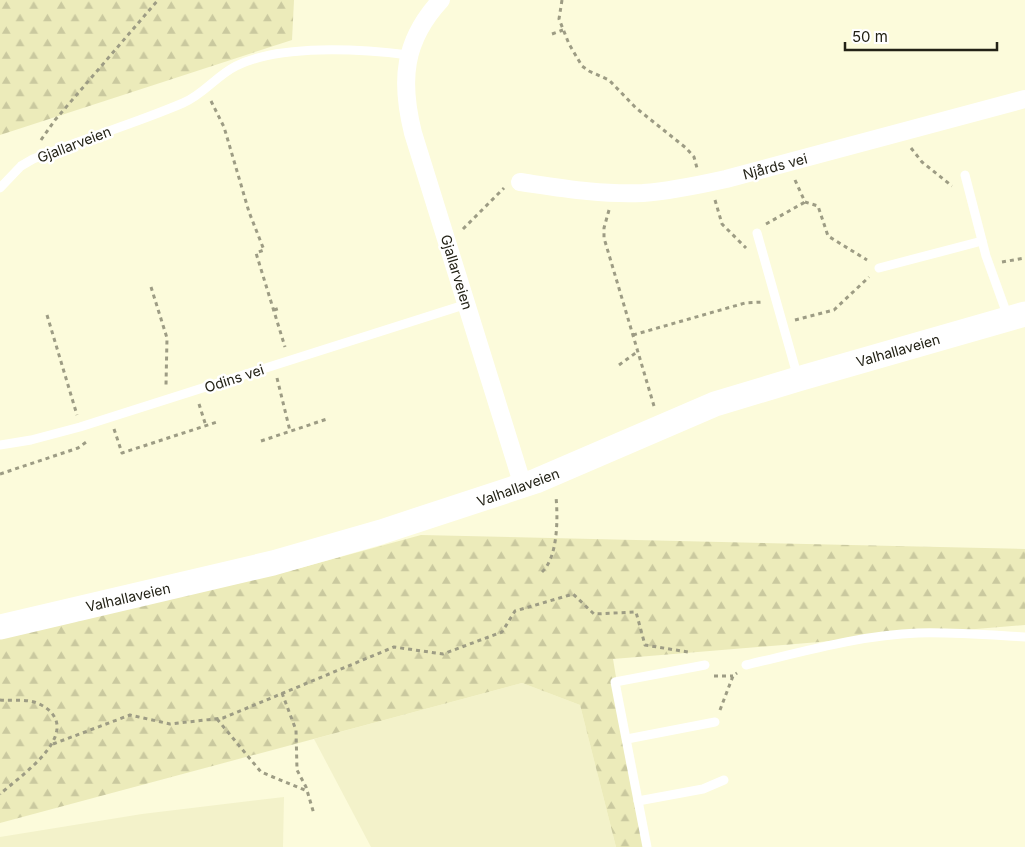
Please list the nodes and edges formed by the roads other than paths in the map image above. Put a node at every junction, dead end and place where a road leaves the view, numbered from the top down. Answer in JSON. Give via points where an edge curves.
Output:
{"nodes":[{"id":1,"x":441,"y":0,"type":"edge"},
{"id":2,"x":409,"y":55,"type":"junction"},
{"id":3,"x":1025,"y":99,"type":"edge"},
{"id":4,"x":964,"y":175,"type":"dead end"},
{"id":5,"x":520,"y":182,"type":"road end"},
{"id":6,"x":0,"y":188,"type":"edge"},
{"id":7,"x":757,"y":233,"type":"road end"},
{"id":8,"x":982,"y":241,"type":"junction"},
{"id":9,"x":880,"y":268,"type":"road end"},
{"id":10,"x":467,"y":304,"type":"junction"},
{"id":11,"x":1017,"y":317,"type":"edge"},
{"id":12,"x":798,"y":379,"type":"junction"},
{"id":13,"x":0,"y":445,"type":"edge"},
{"id":14,"x":523,"y":486,"type":"junction"},
{"id":15,"x":0,"y":627,"type":"edge"},
{"id":16,"x":1025,"y":637,"type":"edge"},
{"id":17,"x":705,"y":665,"type":"dead end"},
{"id":18,"x":746,"y":665,"type":"road end"},
{"id":19,"x":715,"y":722,"type":"road end"},
{"id":20,"x":627,"y":739,"type":"junction"},
{"id":21,"x":724,"y":780,"type":"dead end"},
{"id":22,"x":638,"y":801,"type":"junction"},
{"id":23,"x":647,"y":847,"type":"edge"}],
"edges":[{"from":1,"to":2,"type":"street","name":"Gjallarveien","via":[[421,25]]},
{"from":2,"to":6,"type":"lane","name":"Gjallarveien","via":[[357,50],[280,53],[255,59],[238,65],[187,102],[33,159],[21,166]]},
{"from":2,"to":10,"type":"street","name":"Gjallarveien","via":[[405,74],[409,117]]},
{"from":3,"to":5,"type":"street","name":"Njårds vei","via":[[706,184],[653,192],[613,193]]},
{"from":4,"to":8,"type":"lane"},
{"from":7,"to":12,"type":"lane"},
{"from":8,"to":9,"type":"lane"},
{"from":8,"to":11,"type":"lane","via":[[990,265]]},
{"from":10,"to":13,"type":"lane","name":"Odins vei","via":[[80,427]]},
{"from":10,"to":14,"type":"street","name":"Gjallarveien"},
{"from":11,"to":12,"type":"street","name":"Valhallaveien"},
{"from":12,"to":14,"type":"street","name":"Valhallaveien","via":[[692,413]]},
{"from":14,"to":15,"type":"street","name":"Valhallaveien","via":[[304,555]]},
{"from":16,"to":18,"type":"lane","via":[[895,635]]},
{"from":17,"to":20,"type":"lane","via":[[615,682]]},
{"from":19,"to":20,"type":"lane"},
{"from":20,"to":22,"type":"lane"},
{"from":21,"to":22,"type":"lane","via":[[704,789]]},
{"from":22,"to":23,"type":"lane"}]}
